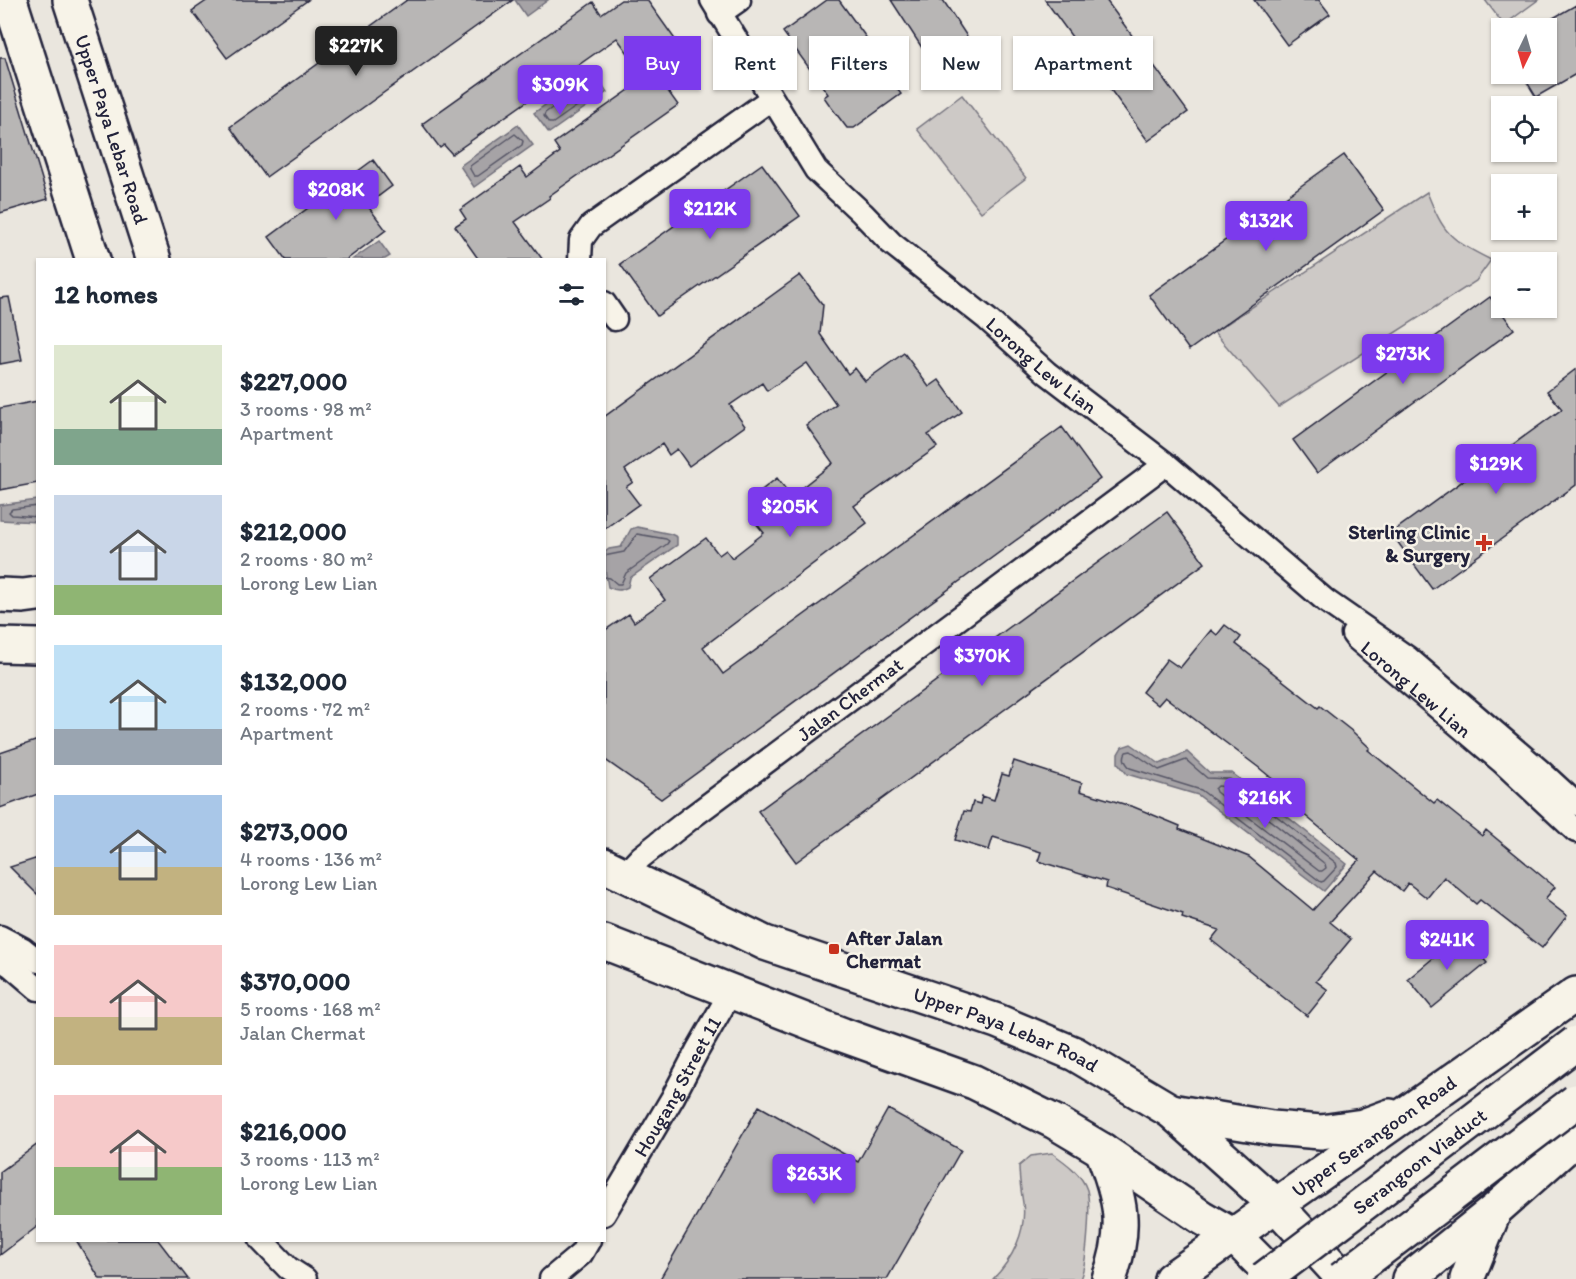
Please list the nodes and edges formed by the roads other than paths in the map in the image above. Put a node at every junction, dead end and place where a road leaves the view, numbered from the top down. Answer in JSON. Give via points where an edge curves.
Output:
{"nodes":[{"id":1,"x":10,"y":0,"type":"edge"},
{"id":2,"x":70,"y":0,"type":"edge"},
{"id":3,"x":739,"y":0,"type":"edge"},
{"id":4,"x":716,"y":7,"type":"edge"},
{"id":5,"x":771,"y":99,"type":"junction"},
{"id":6,"x":92,"y":258,"type":"edge"},
{"id":7,"x":153,"y":258,"type":"edge"},
{"id":8,"x":580,"y":258,"type":"edge"},
{"id":9,"x":1166,"y":464,"type":"junction"},
{"id":10,"x":36,"y":594,"type":"edge"},
{"id":11,"x":0,"y":595,"type":"edge"},
{"id":12,"x":1338,"y":610,"type":"junction"},
{"id":13,"x":0,"y":645,"type":"edge"},
{"id":14,"x":36,"y":646,"type":"edge"},
{"id":15,"x":1408,"y":658,"type":"junction"},
{"id":16,"x":1501,"y":761,"type":"junction"},
{"id":17,"x":1576,"y":804,"type":"edge"},
{"id":18,"x":1576,"y":831,"type":"edge"},
{"id":19,"x":615,"y":869,"type":"edge"},
{"id":20,"x":0,"y":937,"type":"edge"},
{"id":21,"x":606,"y":943,"type":"edge"},
{"id":22,"x":0,"y":959,"type":"edge"},
{"id":23,"x":36,"y":959,"type":"edge"},
{"id":24,"x":36,"y":987,"type":"edge"},
{"id":25,"x":732,"y":990,"type":"junction"},
{"id":26,"x":1576,"y":994,"type":"edge"},
{"id":27,"x":1576,"y":1043,"type":"edge"},
{"id":28,"x":1576,"y":1101,"type":"edge"},
{"id":29,"x":1420,"y":1105,"type":"junction"},
{"id":30,"x":1171,"y":1111,"type":"junction"},
{"id":31,"x":1576,"y":1137,"type":"edge"},
{"id":32,"x":1102,"y":1150,"type":"junction"},
{"id":33,"x":1276,"y":1205,"type":"junction"},
{"id":34,"x":1495,"y":1210,"type":"junction"},
{"id":35,"x":606,"y":1211,"type":"edge"},
{"id":36,"x":1234,"y":1236,"type":"junction"},
{"id":37,"x":263,"y":1242,"type":"edge"},
{"id":38,"x":588,"y":1242,"type":"edge"},
{"id":39,"x":305,"y":1279,"type":"edge"},
{"id":40,"x":551,"y":1279,"type":"edge"},
{"id":41,"x":1109,"y":1279,"type":"edge"},
{"id":42,"x":1171,"y":1279,"type":"edge"},
{"id":43,"x":1264,"y":1279,"type":"edge"},
{"id":44,"x":1277,"y":1279,"type":"edge"},
{"id":45,"x":1343,"y":1279,"type":"edge"},
{"id":46,"x":1409,"y":1279,"type":"edge"},
{"id":47,"x":1467,"y":1279,"type":"edge"}],
"edges":[{"from":1,"to":6,"type":"main road"},
{"from":2,"to":7,"type":"main road","name":"Upper Paya Lebar Road"},
{"from":3,"to":4,"type":"street"},
{"from":4,"to":5,"type":"street","name":"Lorong Lew Lian"},
{"from":5,"to":8,"type":"street","via":[[591,226],[581,240]]},
{"from":5,"to":9,"type":"street","name":"Lorong Lew Lian","via":[[816,170],[891,243],[987,319],[1047,373]]},
{"from":9,"to":12,"type":"street","name":"Lorong Lew Lian"},
{"from":9,"to":19,"type":"street","name":"Jalan Chermat","via":[[641,857]]},
{"from":10,"to":11,"type":"main road"},
{"from":12,"to":15,"type":"street","name":"Lorong Lew Lian"},
{"from":12,"to":16,"type":"street","name":"Lorong Lew Lian","via":[[1356,638]]},
{"from":13,"to":14,"type":"main road"},
{"from":15,"to":16,"type":"street","name":"Lorong Lew Lian","via":[[1406,664],[1417,678],[1468,724]]},
{"from":15,"to":17,"type":"street","name":"Lorong Lew Lian"},
{"from":16,"to":18,"type":"street","name":"Lorong Lew Lian"},
{"from":19,"to":30,"type":"main road","name":"Upper Paya Lebar Road","via":[[765,943],[997,1021],[1075,1054]]},
{"from":20,"to":23,"type":"street"},
{"from":21,"to":25,"type":"main road"},
{"from":22,"to":24,"type":"street"},
{"from":25,"to":32,"type":"main road","via":[[974,1082]]},
{"from":25,"to":35,"type":"street","name":"Hougang Street 11"},
{"from":26,"to":29,"type":"main road","name":"Upper Serangoon Road"},
{"from":27,"to":43,"type":"main road","name":"Serangoon Viaduct","bridge":true},
{"from":28,"to":45,"type":"main road","bridge":true},
{"from":29,"to":30,"type":"main road","via":[[1363,1126],[1321,1132]]},
{"from":29,"to":33,"type":"main road","name":"Upper Serangoon Road"},
{"from":30,"to":33,"type":"main road","name":"Upper Paya Lebar Road"},
{"from":31,"to":34,"type":"main road"},
{"from":32,"to":36,"type":"main road"},
{"from":32,"to":41,"type":"main road","via":[[1121,1210],[1120,1238]]},
{"from":33,"to":36,"type":"main road","name":"Upper Serangoon Road"},
{"from":33,"to":45,"type":"main road","name":"Upper Paya Lebar Road"},
{"from":34,"to":46,"type":"main road"},
{"from":34,"to":47,"type":"main road"},
{"from":36,"to":42,"type":"main road","name":"Upper Serangoon Road"},
{"from":36,"to":44,"type":"main road"},
{"from":37,"to":39,"type":"street"},
{"from":38,"to":40,"type":"street","via":[[581,1254]]}]}
